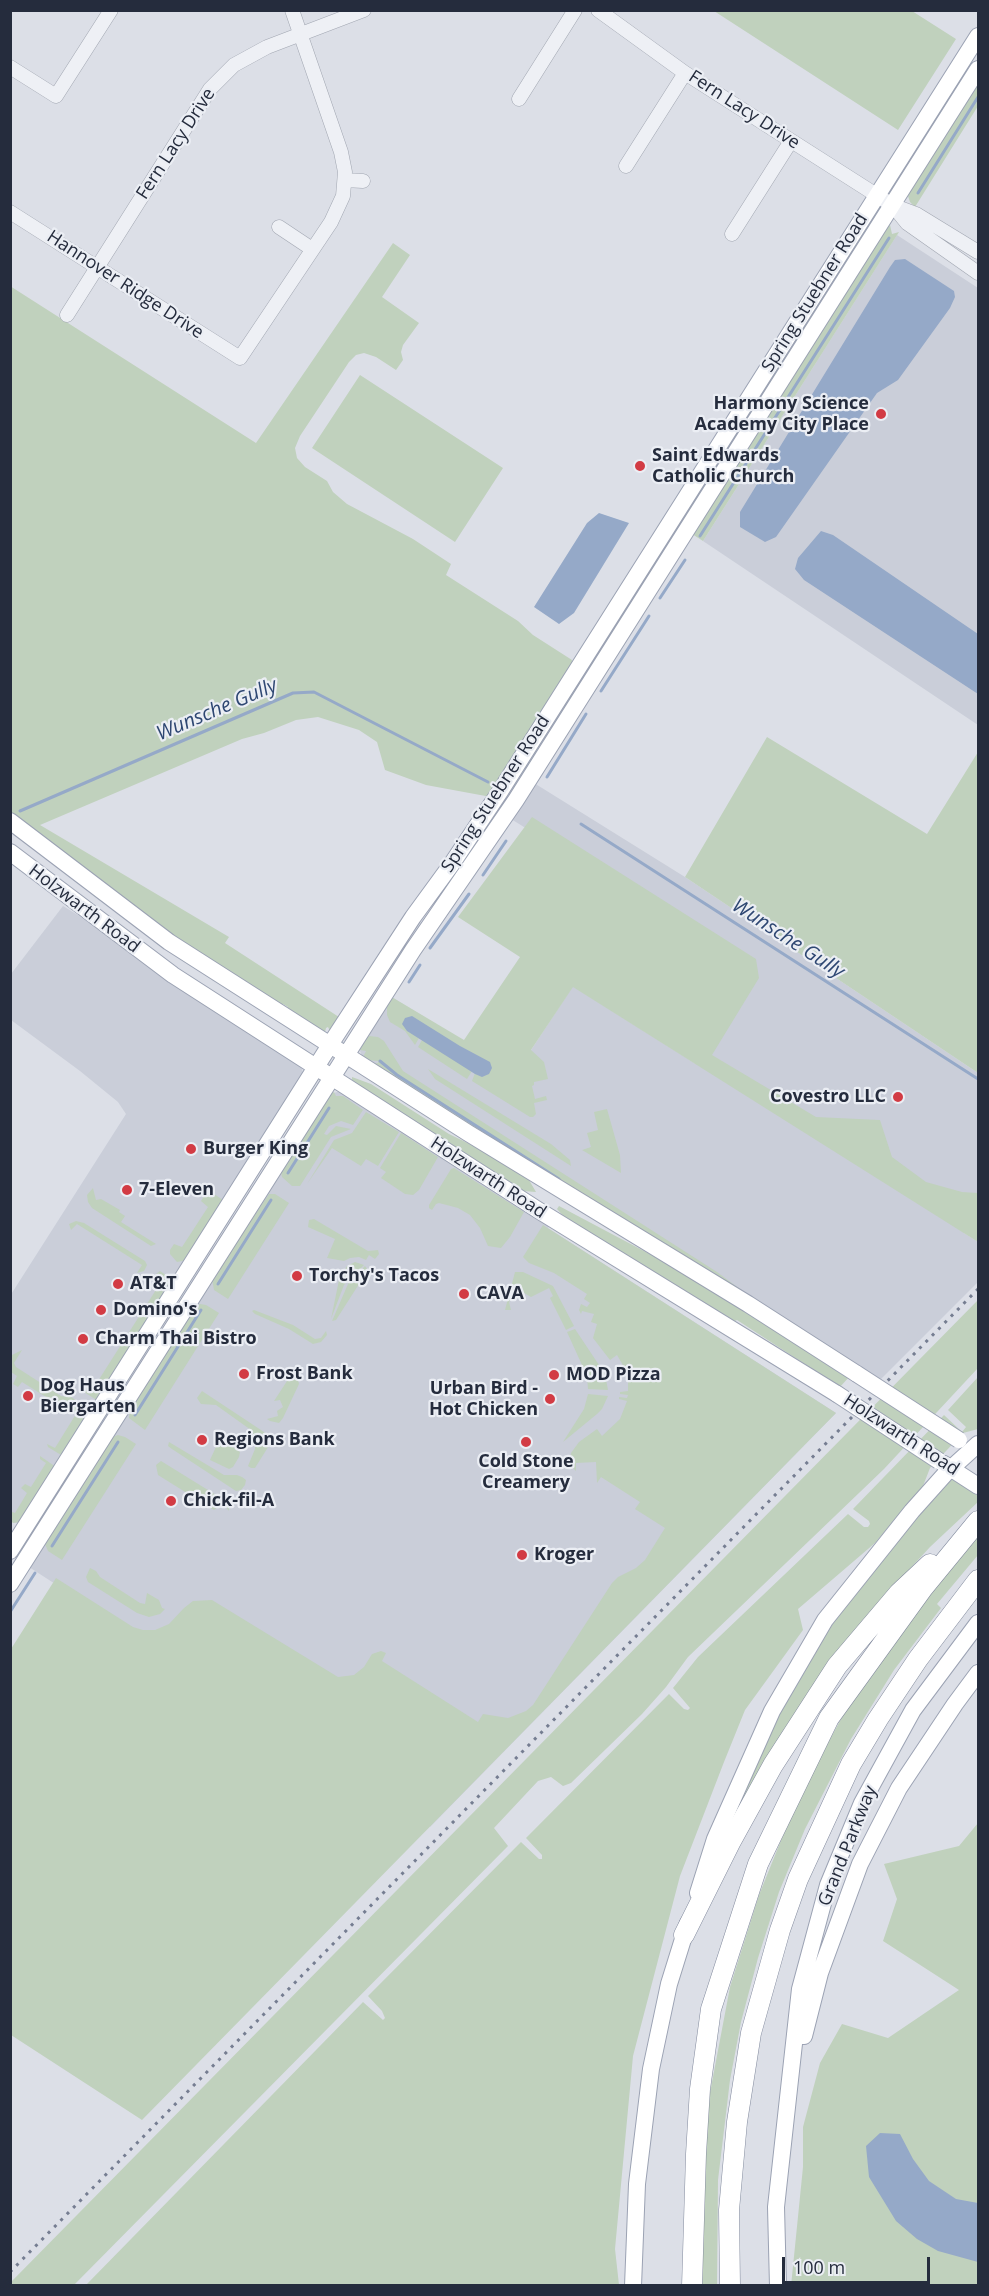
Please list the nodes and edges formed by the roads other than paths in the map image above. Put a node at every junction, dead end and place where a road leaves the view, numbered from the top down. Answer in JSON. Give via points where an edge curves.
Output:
{"nodes":[{"id":1,"x":111,"y":10,"type":"edge"},
{"id":2,"x":292,"y":10,"type":"edge"},
{"id":3,"x":364,"y":10,"type":"edge"},
{"id":4,"x":575,"y":10,"type":"edge"},
{"id":5,"x":598,"y":10,"type":"edge"},
{"id":6,"x":301,"y":35,"type":"junction"},
{"id":7,"x":978,"y":36,"type":"edge"},
{"id":8,"x":10,"y":67,"type":"edge"},
{"id":9,"x":978,"y":69,"type":"edge"},
{"id":10,"x":685,"y":73,"type":"junction"},
{"id":11,"x":519,"y":99,"type":"dead end"},
{"id":12,"x":791,"y":141,"type":"junction"},
{"id":13,"x":626,"y":166,"type":"dead end"},
{"id":14,"x":345,"y":180,"type":"junction"},
{"id":15,"x":363,"y":181,"type":"dead end"},
{"id":16,"x":876,"y":195,"type":"junction"},
{"id":17,"x":892,"y":205,"type":"junction"},
{"id":18,"x":10,"y":212,"type":"edge"},
{"id":19,"x":279,"y":227,"type":"dead end"},
{"id":20,"x":732,"y":234,"type":"dead end"},
{"id":21,"x":312,"y":249,"type":"junction"},
{"id":22,"x":978,"y":252,"type":"edge"},
{"id":23,"x":97,"y":267,"type":"junction"},
{"id":24,"x":978,"y":273,"type":"edge"},
{"id":25,"x":67,"y":315,"type":"dead end"},
{"id":26,"x":789,"y":336,"type":"junction"},
{"id":27,"x":804,"y":345,"type":"junction"},
{"id":28,"x":667,"y":527,"type":"junction"},
{"id":29,"x":682,"y":536,"type":"junction"},
{"id":30,"x":582,"y":660,"type":"junction"},
{"id":31,"x":598,"y":670,"type":"junction"},
{"id":32,"x":10,"y":821,"type":"edge"},
{"id":33,"x":10,"y":852,"type":"edge"},
{"id":34,"x":106,"y":894,"type":"junction"},
{"id":35,"x":90,"y":913,"type":"junction"},
{"id":36,"x":330,"y":1045,"type":"junction"},
{"id":37,"x":346,"y":1055,"type":"junction"},
{"id":38,"x":316,"y":1068,"type":"junction"},
{"id":39,"x":331,"y":1077,"type":"junction"},
{"id":40,"x":972,"y":1447,"type":"edge"},
{"id":41,"x":945,"y":1464,"type":"junction"},
{"id":42,"x":974,"y":1483,"type":"edge"},
{"id":43,"x":978,"y":1521,"type":"edge"},
{"id":44,"x":16,"y":1543,"type":"edge"},
{"id":45,"x":30,"y":1553,"type":"junction"},
{"id":46,"x":978,"y":1580,"type":"edge"},
{"id":47,"x":10,"y":1584,"type":"edge"},
{"id":48,"x":978,"y":1623,"type":"edge"},
{"id":49,"x":978,"y":1673,"type":"edge"},
{"id":50,"x":684,"y":1935,"type":"junction"},
{"id":51,"x":788,"y":2098,"type":"junction"},
{"id":52,"x":696,"y":2154,"type":"junction"},
{"id":53,"x":633,"y":2286,"type":"edge"},
{"id":54,"x":680,"y":2286,"type":"edge"},
{"id":55,"x":692,"y":2286,"type":"edge"},
{"id":56,"x":730,"y":2286,"type":"edge"},
{"id":57,"x":778,"y":2286,"type":"edge"}],
"edges":[{"from":1,"to":8,"type":"street","via":[[56,96]]},
{"from":2,"to":6,"type":"street"},
{"from":3,"to":6,"type":"street","name":"Fern Lacy Drive"},
{"from":4,"to":11,"type":"street"},
{"from":5,"to":10,"type":"street","name":"Fern Lacy Drive"},
{"from":6,"to":14,"type":"street","via":[[341,152]]},
{"from":6,"to":23,"type":"street","name":"Fern Lacy Drive","via":[[234,65],[210,89]]},
{"from":7,"to":16,"type":"main road","name":"Spring Stuebner Road"},
{"from":9,"to":17,"type":"main road","name":"Spring Stuebner Road"},
{"from":10,"to":12,"type":"street","name":"Fern Lacy Drive"},
{"from":10,"to":13,"type":"street"},
{"from":12,"to":16,"type":"street","name":"Fern Lacy Drive"},
{"from":12,"to":20,"type":"street"},
{"from":14,"to":15,"type":"street"},
{"from":14,"to":21,"type":"street","via":[[336,214]]},
{"from":16,"to":17,"type":"street","name":"Fern Lacy Drive"},
{"from":16,"to":26,"type":"main road","name":"Spring Stuebner Road"},
{"from":17,"to":22,"type":"street","via":[[916,214]]},
{"from":17,"to":24,"type":"street","via":[[907,223]]},
{"from":17,"to":27,"type":"main road","name":"Spring Stuebner Road"},
{"from":18,"to":23,"type":"street","name":"Hannover Ridge Drive"},
{"from":19,"to":21,"type":"street"},
{"from":21,"to":23,"type":"street","name":"Hannover Ridge Drive","via":[[240,358]]},
{"from":23,"to":25,"type":"street","name":"Fern Lacy Drive"},
{"from":26,"to":27,"type":"main road"},
{"from":26,"to":28,"type":"main road","name":"Spring Stuebner Road"},
{"from":27,"to":29,"type":"main road","name":"Spring Stuebner Road"},
{"from":28,"to":29,"type":"main road"},
{"from":28,"to":30,"type":"main road","name":"Spring Stuebner Road"},
{"from":29,"to":31,"type":"main road","name":"Spring Stuebner Road"},
{"from":30,"to":31,"type":"main road"},
{"from":30,"to":36,"type":"main road","name":"Spring Stuebner Road","via":[[495,799]]},
{"from":31,"to":37,"type":"main road","name":"Spring Stuebner Road"},
{"from":32,"to":34,"type":"main road","name":"Holzwarth Road"},
{"from":33,"to":35,"type":"main road","name":"Holzwarth Road"},
{"from":34,"to":35,"type":"main road"},
{"from":34,"to":36,"type":"main road","name":"Holzwarth Road","via":[[169,942]]},
{"from":35,"to":38,"type":"main road","name":"Holzwarth Road","via":[[173,975]]},
{"from":36,"to":37,"type":"main road","name":"Holzwarth Road"},
{"from":36,"to":38,"type":"main road","name":"Spring Stuebner Road"},
{"from":37,"to":39,"type":"main road","name":"Spring Stuebner Road"},
{"from":37,"to":40,"type":"main road","name":"Holzwarth Road","bridge":true},
{"from":38,"to":39,"type":"main road","name":"Holzwarth Road"},
{"from":38,"to":44,"type":"main road","name":"Spring Stuebner Road"},
{"from":39,"to":41,"type":"main road","name":"Holzwarth Road","bridge":true},
{"from":39,"to":45,"type":"main road","name":"Spring Stuebner Road"},
{"from":40,"to":41,"type":"main road"},
{"from":41,"to":42,"type":"main road","name":"Holzwarth Road"},
{"from":41,"to":50,"type":"main road","via":[[825,1620],[772,1711],[715,1839]]},
{"from":43,"to":50,"type":"highway","via":[[899,1593],[837,1665],[772,1765]]},
{"from":43,"to":52,"type":"highway","via":[[923,1588],[829,1718],[758,1864],[711,2009]]},
{"from":44,"to":45,"type":"main road"},
{"from":45,"to":47,"type":"main road","name":"Spring Stuebner Road"},
{"from":46,"to":56,"type":"highway","via":[[918,1659],[851,1764],[798,1879],[780,1930],[752,2033],[737,2122],[729,2210]]},
{"from":48,"to":51,"type":"main road","name":"Grand Parkway","via":[[913,1710],[862,1803],[828,1885],[800,1989]]},
{"from":49,"to":51,"type":"main road","via":[[899,1788],[860,1864],[820,1973]]},
{"from":50,"to":53,"type":"main road","via":[[651,2069],[636,2184]]},
{"from":51,"to":57,"type":"main road","via":[[776,2207]]},
{"from":52,"to":54,"type":"highway","via":[[684,2180]]},
{"from":52,"to":55,"type":"highway"}]}
